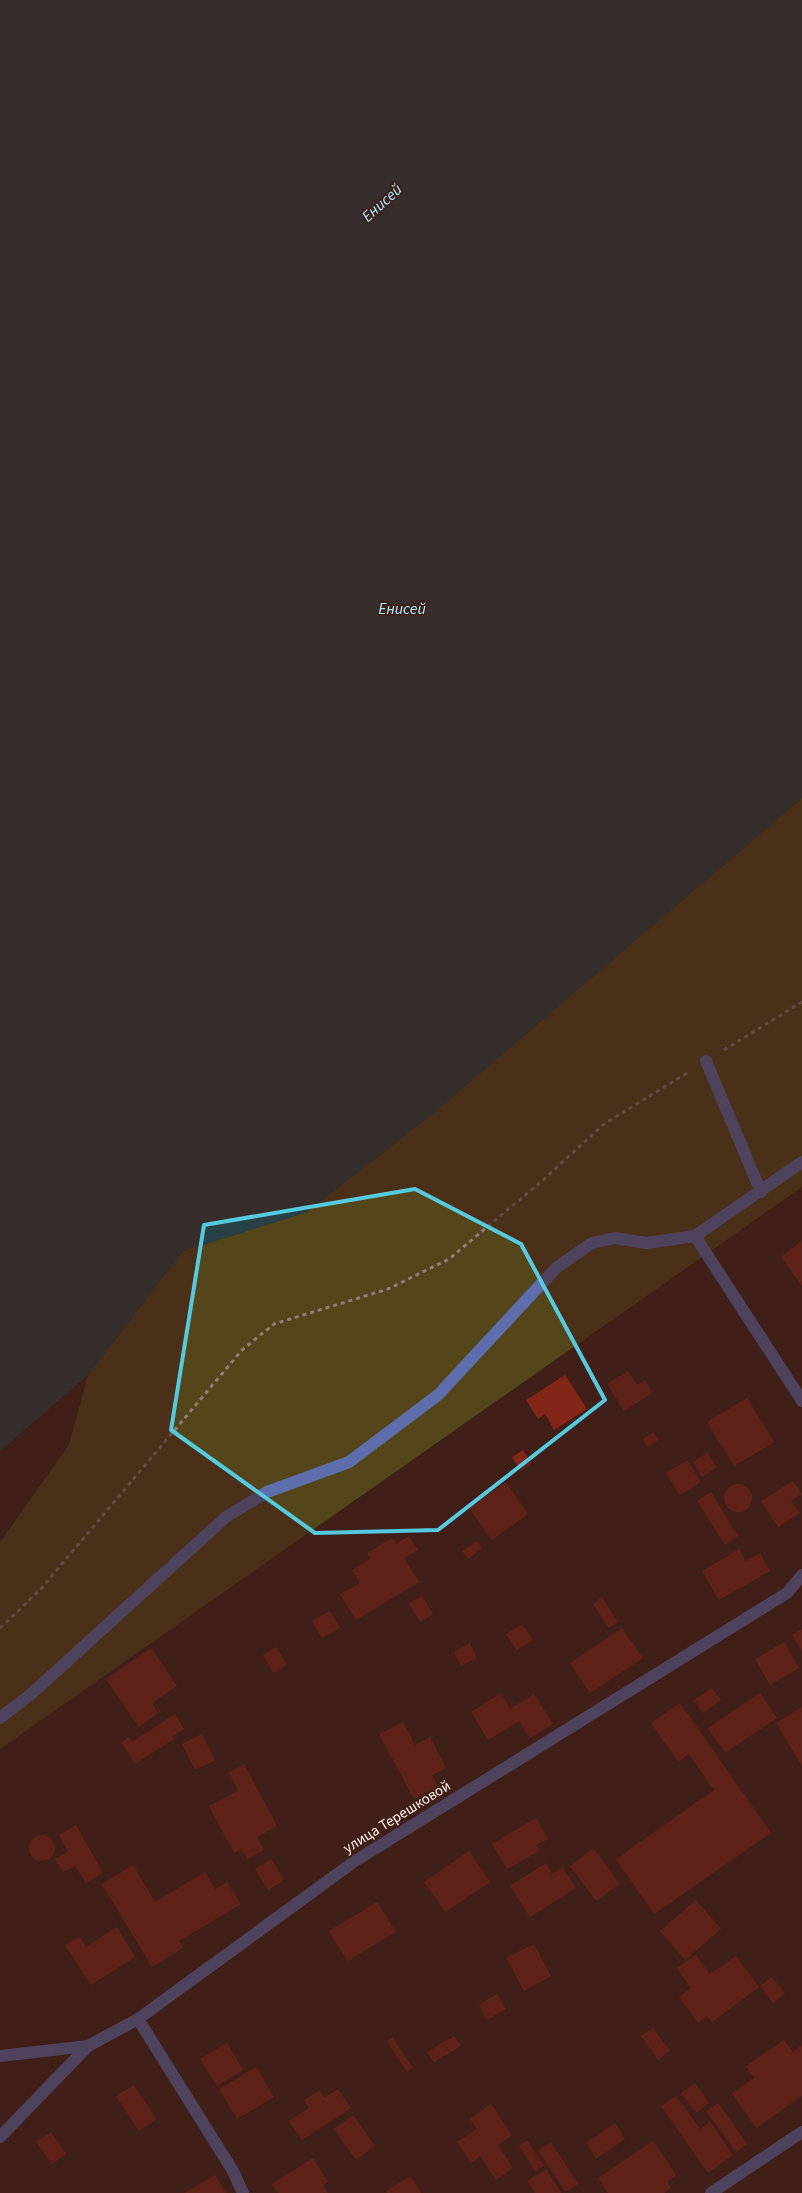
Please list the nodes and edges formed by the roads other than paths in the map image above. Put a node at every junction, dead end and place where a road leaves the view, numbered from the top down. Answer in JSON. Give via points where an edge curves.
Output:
{"nodes":[{"id":1,"x":706,"y":1061,"type":"road end"},
{"id":2,"x":802,"y":1162,"type":"edge"},
{"id":3,"x":761,"y":1192,"type":"junction"},
{"id":4,"x":695,"y":1236,"type":"junction"},
{"id":5,"x":802,"y":1401,"type":"edge"},
{"id":6,"x":802,"y":1575,"type":"edge"},
{"id":7,"x":0,"y":1718,"type":"edge"},
{"id":8,"x":138,"y":2019,"type":"junction"},
{"id":9,"x":88,"y":2046,"type":"junction"},
{"id":10,"x":0,"y":2056,"type":"edge"},
{"id":11,"x":802,"y":2132,"type":"edge"},
{"id":12,"x":0,"y":2137,"type":"edge"},
{"id":13,"x":243,"y":2193,"type":"edge"},
{"id":14,"x":711,"y":2193,"type":"edge"}],
"edges":[{"from":1,"to":3,"type":"street"},
{"from":2,"to":3,"type":"street"},
{"from":3,"to":4,"type":"street"},
{"from":4,"to":5,"type":"street"},
{"from":4,"to":7,"type":"street","via":[[646,1243],[615,1238],[592,1243],[556,1268],[438,1395],[349,1462],[267,1492],[226,1517],[30,1695]]},
{"from":6,"to":8,"type":"street","name":"улица Терешковой","via":[[778,1598],[355,1861]]},
{"from":8,"to":9,"type":"street","name":"улица Терешковой"},
{"from":8,"to":13,"type":"street","via":[[233,2171]]},
{"from":9,"to":10,"type":"street","name":"улица Терешковой"},
{"from":9,"to":12,"type":"street"},
{"from":11,"to":14,"type":"street"}]}
